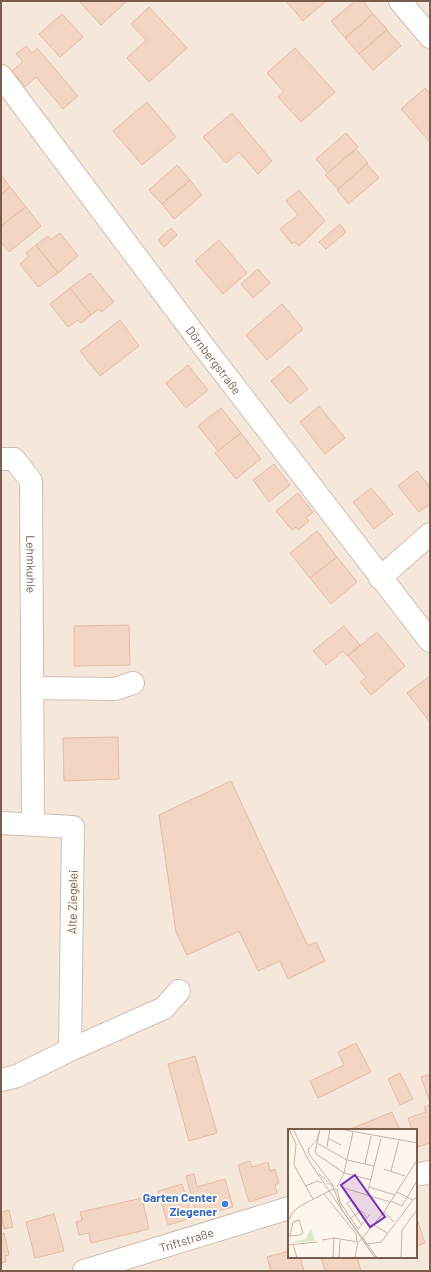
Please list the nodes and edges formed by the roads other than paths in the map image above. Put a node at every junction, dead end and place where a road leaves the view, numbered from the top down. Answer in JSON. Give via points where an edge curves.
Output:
{"nodes":[{"id":1,"x":400,"y":1,"type":"edge"},
{"id":2,"x":430,"y":37,"type":"edge"},
{"id":3,"x":1,"y":76,"type":"edge"},
{"id":4,"x":1,"y":459,"type":"edge"},
{"id":5,"x":430,"y":534,"type":"edge"},
{"id":6,"x":380,"y":578,"type":"junction"},
{"id":7,"x":430,"y":641,"type":"edge"},
{"id":8,"x":133,"y":683,"type":"dead end"},
{"id":9,"x":32,"y":688,"type":"junction"},
{"id":10,"x":1,"y":823,"type":"edge"},
{"id":11,"x":33,"y":824,"type":"junction"},
{"id":12,"x":179,"y":991,"type":"dead end"},
{"id":13,"x":70,"y":1050,"type":"junction"},
{"id":14,"x":1,"y":1080,"type":"edge"},
{"id":15,"x":430,"y":1172,"type":"edge"},
{"id":16,"x":417,"y":1175,"type":"edge"},
{"id":17,"x":288,"y":1208,"type":"edge"},
{"id":18,"x":94,"y":1270,"type":"edge"}],
"edges":[{"from":1,"to":2,"type":"street"},
{"from":3,"to":6,"type":"street","name":"Dörnbergstraße"},
{"from":4,"to":9,"type":"street","name":"Lehmkuhle","via":[[14,459],[31,481]]},
{"from":5,"to":6,"type":"street"},
{"from":6,"to":7,"type":"street","name":"Dörnbergstraße"},
{"from":8,"to":9,"type":"street","via":[[115,689]]},
{"from":9,"to":11,"type":"street","name":"Lehmkuhle"},
{"from":10,"to":11,"type":"street","name":"Alte Ziegelei"},
{"from":11,"to":13,"type":"street","name":"Alte Ziegelei","via":[[73,827]]},
{"from":12,"to":13,"type":"street","via":[[164,1008]]},
{"from":13,"to":14,"type":"street","via":[[17,1076]]},
{"from":15,"to":16,"type":"street"},
{"from":17,"to":18,"type":"street","name":"Triftstraße"}]}
